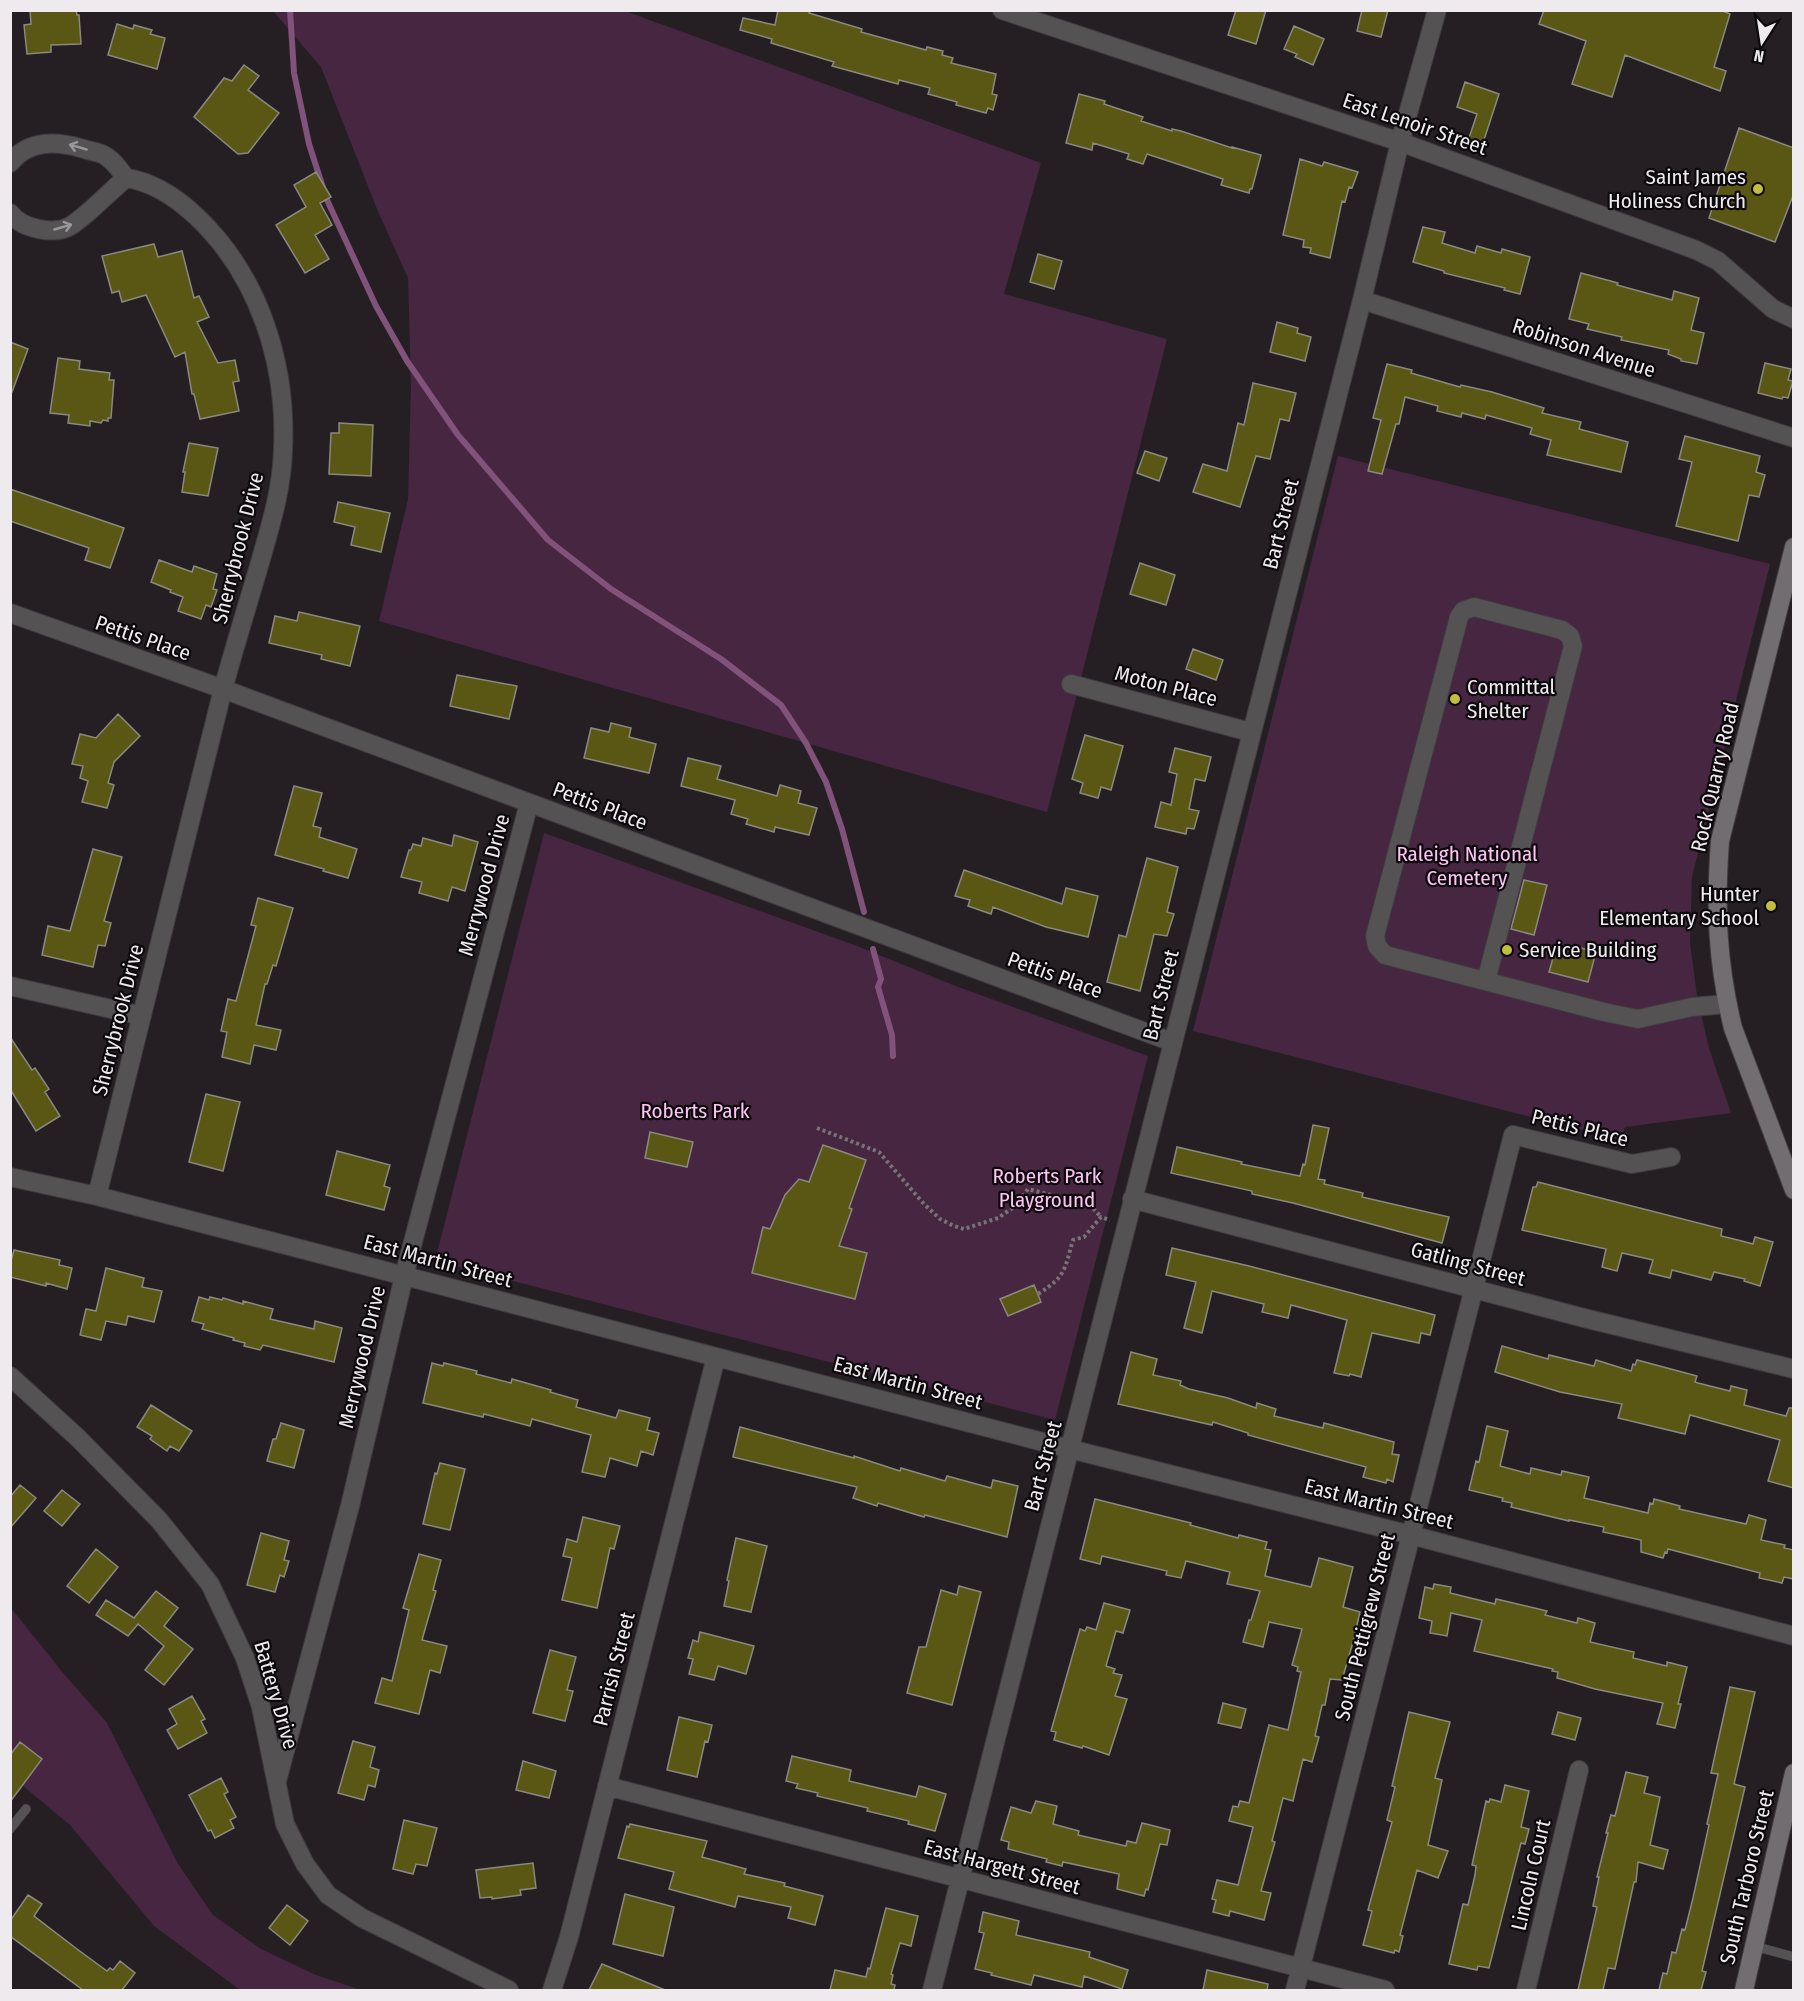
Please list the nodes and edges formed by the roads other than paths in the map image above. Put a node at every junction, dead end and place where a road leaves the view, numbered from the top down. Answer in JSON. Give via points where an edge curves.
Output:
{"nodes":[{"id":1,"x":1002,"y":10,"type":"edge"},
{"id":2,"x":1437,"y":10,"type":"edge"},
{"id":3,"x":1055,"y":19,"type":"edge"},
{"id":4,"x":1400,"y":142,"type":"junction"},
{"id":5,"x":10,"y":163,"type":"edge"},
{"id":6,"x":126,"y":178,"type":"junction"},
{"id":7,"x":10,"y":213,"type":"edge"},
{"id":8,"x":1362,"y":300,"type":"junction"},
{"id":9,"x":1794,"y":319,"type":"edge"},
{"id":10,"x":1794,"y":438,"type":"edge"},
{"id":11,"x":1794,"y":547,"type":"edge"},
{"id":12,"x":10,"y":613,"type":"edge"},
{"id":13,"x":1071,"y":684,"type":"dead end"},
{"id":14,"x":223,"y":689,"type":"junction"},
{"id":15,"x":1250,"y":732,"type":"junction"},
{"id":16,"x":529,"y":803,"type":"junction"},
{"id":17,"x":1486,"y":981,"type":"junction"},
{"id":18,"x":10,"y":986,"type":"edge"},
{"id":19,"x":1727,"y":1004,"type":"junction"},
{"id":20,"x":142,"y":1016,"type":"junction"},
{"id":21,"x":1172,"y":1042,"type":"junction"},
{"id":22,"x":1513,"y":1135,"type":"joint"},
{"id":23,"x":1671,"y":1157,"type":"dead end"},
{"id":24,"x":10,"y":1177,"type":"edge"},
{"id":25,"x":1794,"y":1190,"type":"edge"},
{"id":26,"x":98,"y":1196,"type":"junction"},
{"id":27,"x":1132,"y":1199,"type":"junction"},
{"id":28,"x":404,"y":1276,"type":"junction"},
{"id":29,"x":1474,"y":1289,"type":"junction"},
{"id":30,"x":716,"y":1357,"type":"junction"},
{"id":31,"x":1794,"y":1369,"type":"edge"},
{"id":32,"x":10,"y":1377,"type":"edge"},
{"id":33,"x":1070,"y":1449,"type":"junction"},
{"id":34,"x":1411,"y":1535,"type":"junction"},
{"id":35,"x":1794,"y":1636,"type":"edge"},
{"id":36,"x":1579,"y":1770,"type":"dead end"},
{"id":37,"x":1794,"y":1773,"type":"edge"},
{"id":38,"x":276,"y":1781,"type":"junction"},
{"id":39,"x":607,"y":1786,"type":"junction"},
{"id":40,"x":26,"y":1809,"type":"dead end"},
{"id":41,"x":10,"y":1829,"type":"edge"},
{"id":42,"x":960,"y":1879,"type":"junction"},
{"id":43,"x":1754,"y":1946,"type":"junction"},
{"id":44,"x":1794,"y":1957,"type":"edge"},
{"id":45,"x":1301,"y":1968,"type":"junction"},
{"id":46,"x":509,"y":1990,"type":"edge"},
{"id":47,"x":552,"y":1990,"type":"edge"},
{"id":48,"x":932,"y":1990,"type":"edge"},
{"id":49,"x":1295,"y":1990,"type":"edge"},
{"id":50,"x":1385,"y":1990,"type":"edge"},
{"id":51,"x":1526,"y":1990,"type":"edge"},
{"id":52,"x":1744,"y":1990,"type":"edge"}],
"edges":[{"from":1,"to":3,"type":"street","name":"East Lenoir Street"},
{"from":2,"to":4,"type":"street","name":"Bart Street"},
{"from":3,"to":4,"type":"street","name":"East Lenoir Street"},
{"from":4,"to":8,"type":"street","name":"Bart Street"},
{"from":4,"to":9,"type":"street","name":"East Lenoir Street","via":[[1695,250],[1718,261],[1773,309]]},
{"from":6,"to":5,"type":"street","one_way":true,"via":[[102,154],[67,144],[26,148]]},
{"from":7,"to":6,"type":"street","one_way":true,"via":[[27,226],[48,230],[70,227]]},
{"from":6,"to":14,"type":"street","name":"Sherrybrook Drive","via":[[160,188],[186,206],[234,258],[265,322],[275,362],[284,421],[279,485]]},
{"from":8,"to":10,"type":"street","name":"Robinson Avenue"},
{"from":8,"to":15,"type":"street","name":"Bart Street"},
{"from":11,"to":19,"type":"main road","name":"Rock Quarry Road","via":[[1720,840],[1718,944]]},
{"from":12,"to":14,"type":"street","name":"Pettis Place"},
{"from":13,"to":15,"type":"street","name":"Moton Place"},
{"from":14,"to":16,"type":"street","name":"Pettis Place"},
{"from":14,"to":20,"type":"street","name":"Sherrybrook Drive"},
{"from":15,"to":21,"type":"street","name":"Bart Street"},
{"from":16,"to":21,"type":"street","name":"Pettis Place"},
{"from":16,"to":28,"type":"street","name":"Merrywood Drive"},
{"from":17,"to":17,"type":"street","via":[[1385,955],[1375,936],[1459,617],[1474,607],[1562,630],[1570,636],[1573,646]]},
{"from":17,"to":19,"type":"street","via":[[1638,1019]]},
{"from":18,"to":20,"type":"street"},
{"from":19,"to":25,"type":"main road","name":"Rock Quarry Road"},
{"from":20,"to":26,"type":"street","name":"Sherrybrook Drive"},
{"from":21,"to":27,"type":"street","name":"Bart Street"},
{"from":22,"to":23,"type":"street","name":"Pettis Place","via":[[1632,1164]]},
{"from":22,"to":29,"type":"street","name":"South Pettigrew Street"},
{"from":24,"to":26,"type":"street","name":"East Martin Street"},
{"from":26,"to":28,"type":"street","name":"East Martin Street"},
{"from":27,"to":29,"type":"street","name":"Gatling Street"},
{"from":27,"to":33,"type":"street","name":"Bart Street"},
{"from":28,"to":30,"type":"street","name":"East Martin Street"},
{"from":28,"to":38,"type":"street","name":"Merrywood Drive","via":[[350,1506]]},
{"from":29,"to":31,"type":"street","name":"Gatling Street"},
{"from":29,"to":34,"type":"street","name":"South Pettigrew Street"},
{"from":30,"to":33,"type":"street","name":"East Martin Street"},
{"from":30,"to":39,"type":"street","name":"Parrish Street"},
{"from":32,"to":38,"type":"street","name":"Battery Drive","via":[[78,1438],[159,1520],[210,1584],[245,1658],[261,1707]]},
{"from":33,"to":34,"type":"street","name":"East Martin Street"},
{"from":33,"to":42,"type":"street","name":"Bart Street"},
{"from":34,"to":35,"type":"street","name":"East Martin Street"},
{"from":34,"to":45,"type":"street","name":"South Pettigrew Street"},
{"from":36,"to":51,"type":"street","name":"Lincoln Court"},
{"from":37,"to":43,"type":"main road","name":"South Tarboro Street"},
{"from":38,"to":46,"type":"street","name":"Battery Drive","via":[[285,1824],[305,1864],[328,1895],[362,1918]]},
{"from":39,"to":42,"type":"street","name":"East Hargett Street"},
{"from":39,"to":47,"type":"street","name":"Parrish Street"},
{"from":40,"to":41,"type":"lane"},
{"from":42,"to":45,"type":"street","name":"East Hargett Street"},
{"from":42,"to":48,"type":"street","name":"Bart Street"},
{"from":43,"to":44,"type":"lane"},
{"from":43,"to":52,"type":"main road","name":"South Tarboro Street"},
{"from":45,"to":49,"type":"street","name":"South Pettigrew Street"},
{"from":45,"to":50,"type":"street","name":"East Hargett Street"}]}
